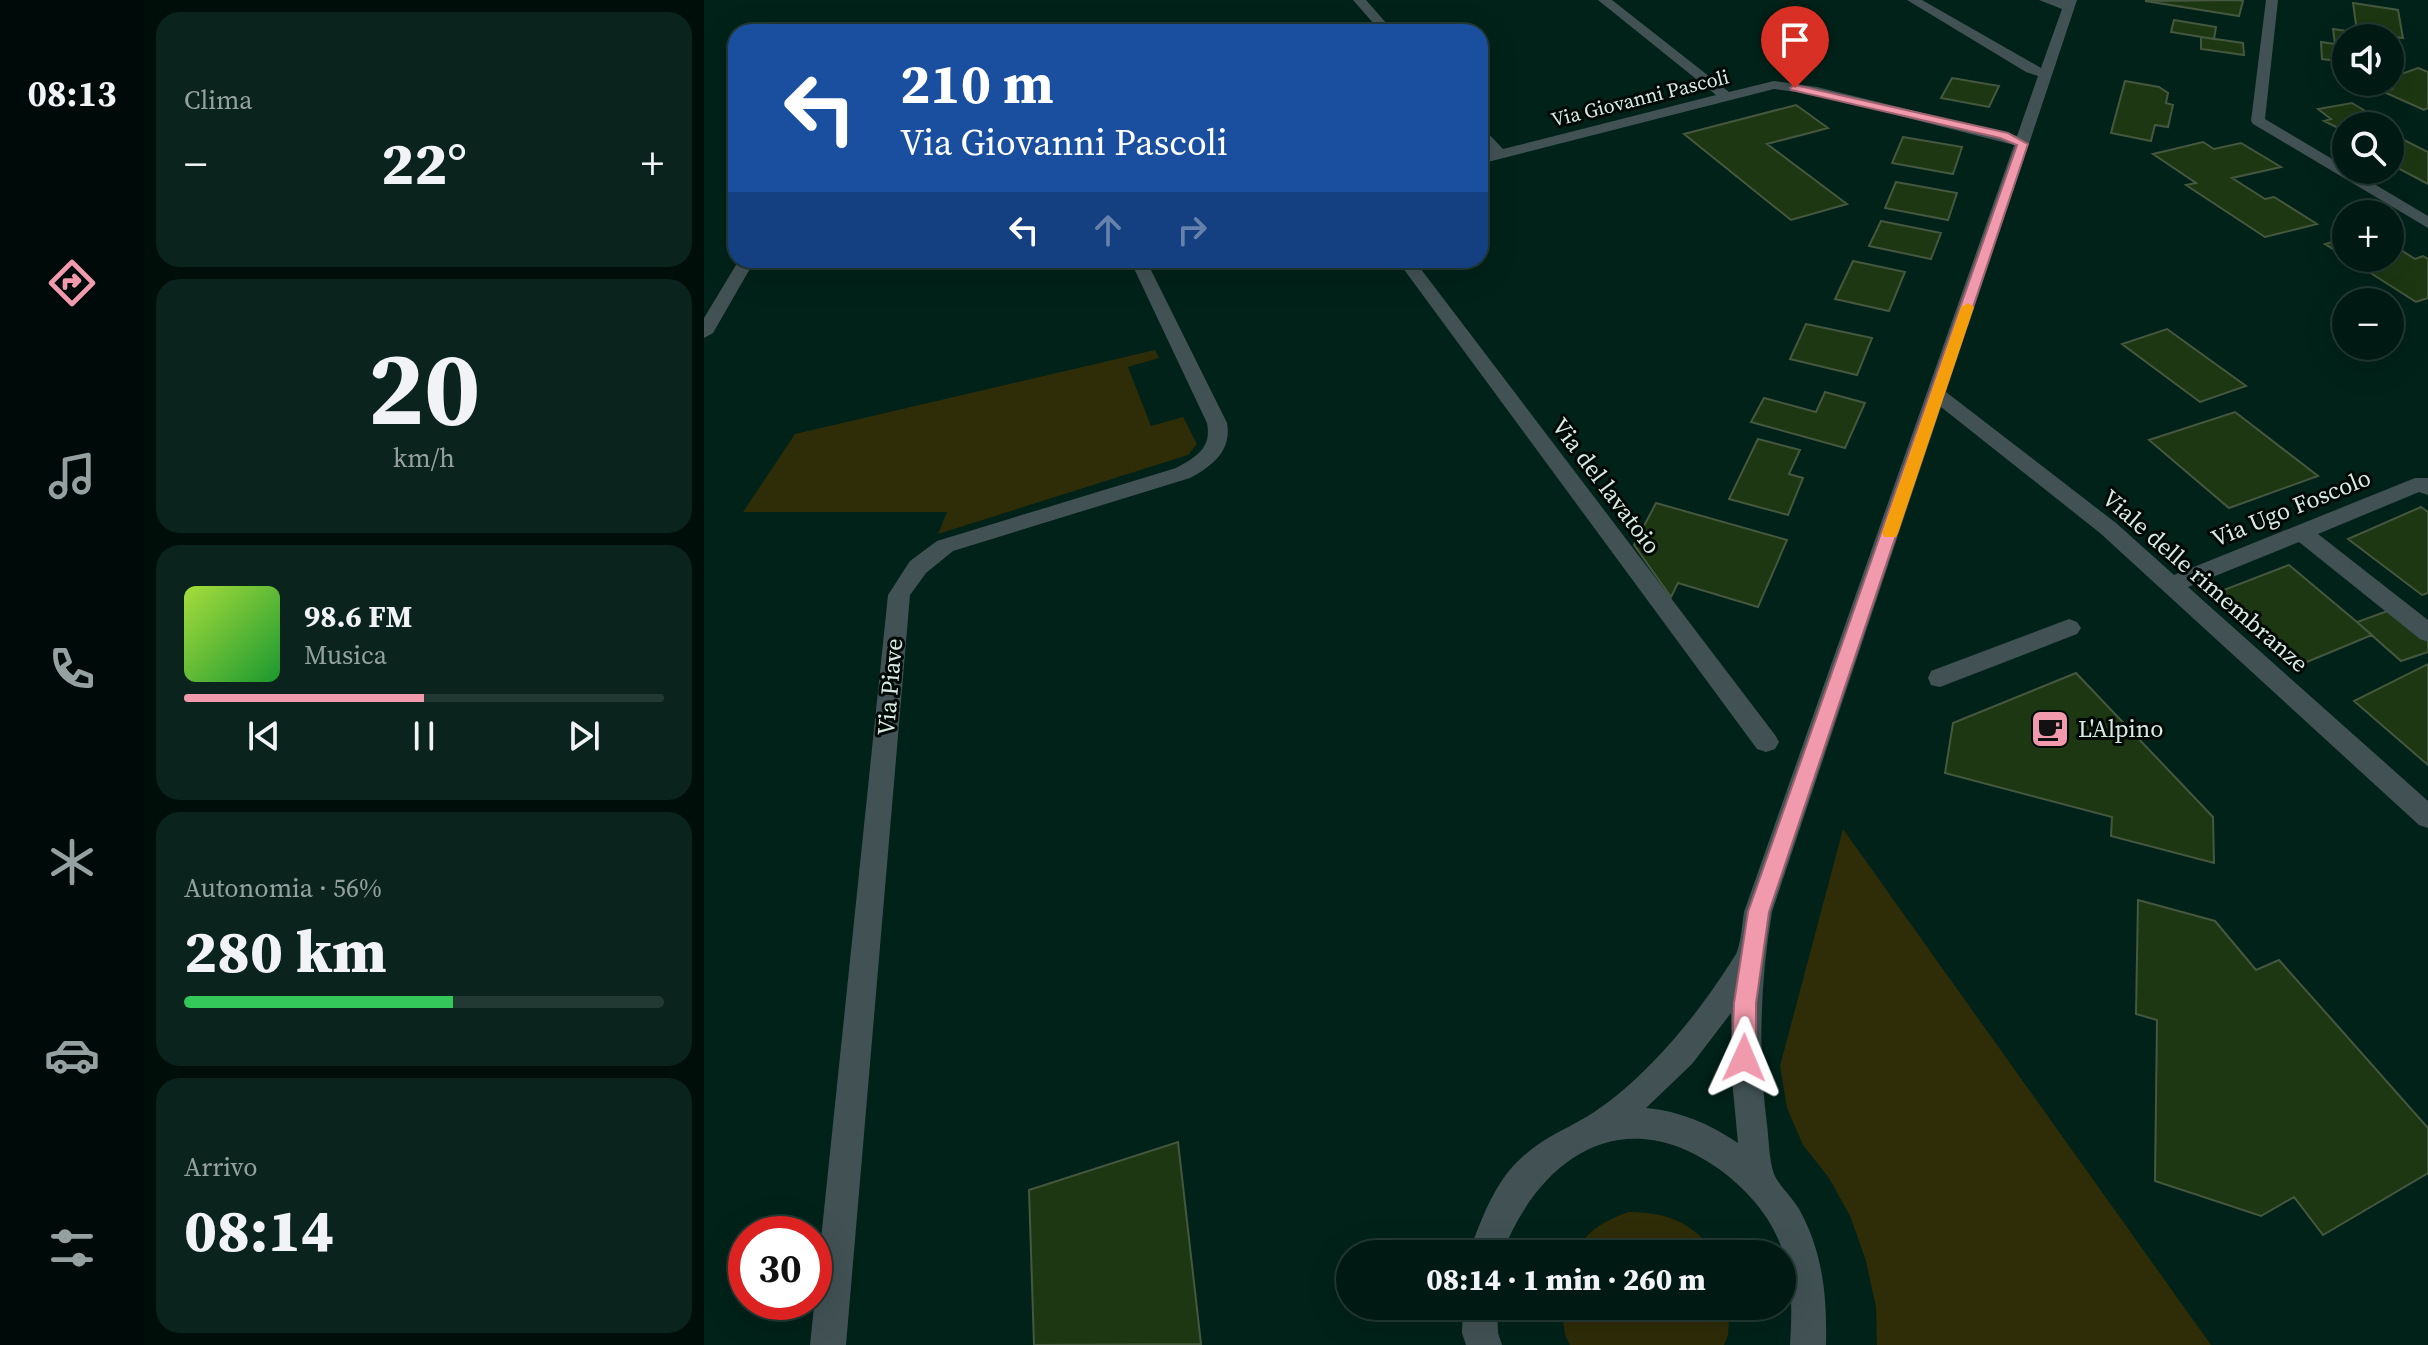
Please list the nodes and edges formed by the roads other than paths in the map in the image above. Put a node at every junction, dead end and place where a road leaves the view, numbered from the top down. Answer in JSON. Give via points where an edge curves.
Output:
{"nodes":[{"id":1,"x":1359,"y":0,"type":"edge"},
{"id":2,"x":1604,"y":0,"type":"edge"},
{"id":3,"x":1913,"y":0,"type":"edge"},
{"id":4,"x":2045,"y":0,"type":"edge"},
{"id":5,"x":2272,"y":0,"type":"edge"},
{"id":6,"x":2070,"y":4,"type":"edge"},
{"id":7,"x":1381,"y":24,"type":"edge"},
{"id":8,"x":2047,"y":74,"type":"junction"},
{"id":9,"x":1727,"y":97,"type":"junction"},
{"id":10,"x":1488,"y":141,"type":"edge"},
{"id":11,"x":2023,"y":144,"type":"junction"},
{"id":12,"x":1500,"y":154,"type":"junction"},
{"id":13,"x":1488,"y":157,"type":"edge"},
{"id":14,"x":2428,"y":223,"type":"edge"},
{"id":15,"x":742,"y":268,"type":"edge"},
{"id":16,"x":1142,"y":268,"type":"edge"},
{"id":17,"x":1411,"y":268,"type":"edge"},
{"id":18,"x":704,"y":333,"type":"edge"},
{"id":19,"x":1938,"y":395,"type":"junction"},
{"id":20,"x":2428,"y":488,"type":"edge"},
{"id":21,"x":2301,"y":532,"type":"junction"},
{"id":22,"x":2173,"y":584,"type":"junction"},
{"id":23,"x":2069,"y":628,"type":"dead end"},
{"id":24,"x":2428,"y":633,"type":"edge"},
{"id":25,"x":1940,"y":678,"type":"dead end"},
{"id":26,"x":1766,"y":742,"type":"dead end"},
{"id":27,"x":2428,"y":817,"type":"edge"},
{"id":28,"x":1750,"y":951,"type":"junction"},
{"id":29,"x":1600,"y":1126,"type":"junction"},
{"id":30,"x":1759,"y":1180,"type":"junction"},
{"id":31,"x":1489,"y":1240,"type":"edge"},
{"id":32,"x":828,"y":1345,"type":"edge"},
{"id":33,"x":1808,"y":1345,"type":"edge"}],
"edges":[{"from":1,"to":7,"type":"street"},
{"from":2,"to":9,"type":"street"},
{"from":3,"to":8,"type":"street"},
{"from":4,"to":6,"type":"street"},
{"from":5,"to":14,"type":"street","via":[[2258,121]]},
{"from":6,"to":8,"type":"street"},
{"from":8,"to":11,"type":"street"},
{"from":9,"to":11,"type":"street","name":"Via Giovanni Pascoli","via":[[1774,85],[1817,91]]},
{"from":9,"to":12,"type":"street","name":"Via Giovanni Pascoli"},
{"from":10,"to":12,"type":"street"},
{"from":11,"to":19,"type":"street"},
{"from":12,"to":13,"type":"street","name":"Via Giovanni Pascoli"},
{"from":15,"to":18,"type":"street"},
{"from":16,"to":32,"type":"street","name":"Via Piave","via":[[1217,423],[1218,444],[1211,455],[1183,473],[945,546],[907,576],[899,595]]},
{"from":17,"to":26,"type":"street","name":"Via del lavatoio"},
{"from":19,"to":22,"type":"street","name":"Viale delle rimembranze"},
{"from":19,"to":28,"type":"street","via":[[1758,912]]},
{"from":20,"to":21,"type":"street","name":"Via Ugo Foscolo","via":[[2422,483]]},
{"from":21,"to":22,"type":"street","name":"Via Ugo Foscolo"},
{"from":21,"to":24,"type":"street"},
{"from":22,"to":27,"type":"street","name":"Viale delle rimembranze"},
{"from":23,"to":25,"type":"street"},
{"from":28,"to":29,"type":"street","via":[[1692,1045]]},
{"from":28,"to":30,"type":"street","via":[[1744,1058]]},
{"from":29,"to":30,"type":"street","via":[[1643,1122],[1685,1130],[1725,1150]]},
{"from":29,"to":31,"type":"street","via":[[1558,1145],[1523,1177],[1494,1221]]},
{"from":30,"to":33,"type":"street","via":[[1785,1216],[1802,1260],[1810,1307]]}]}
